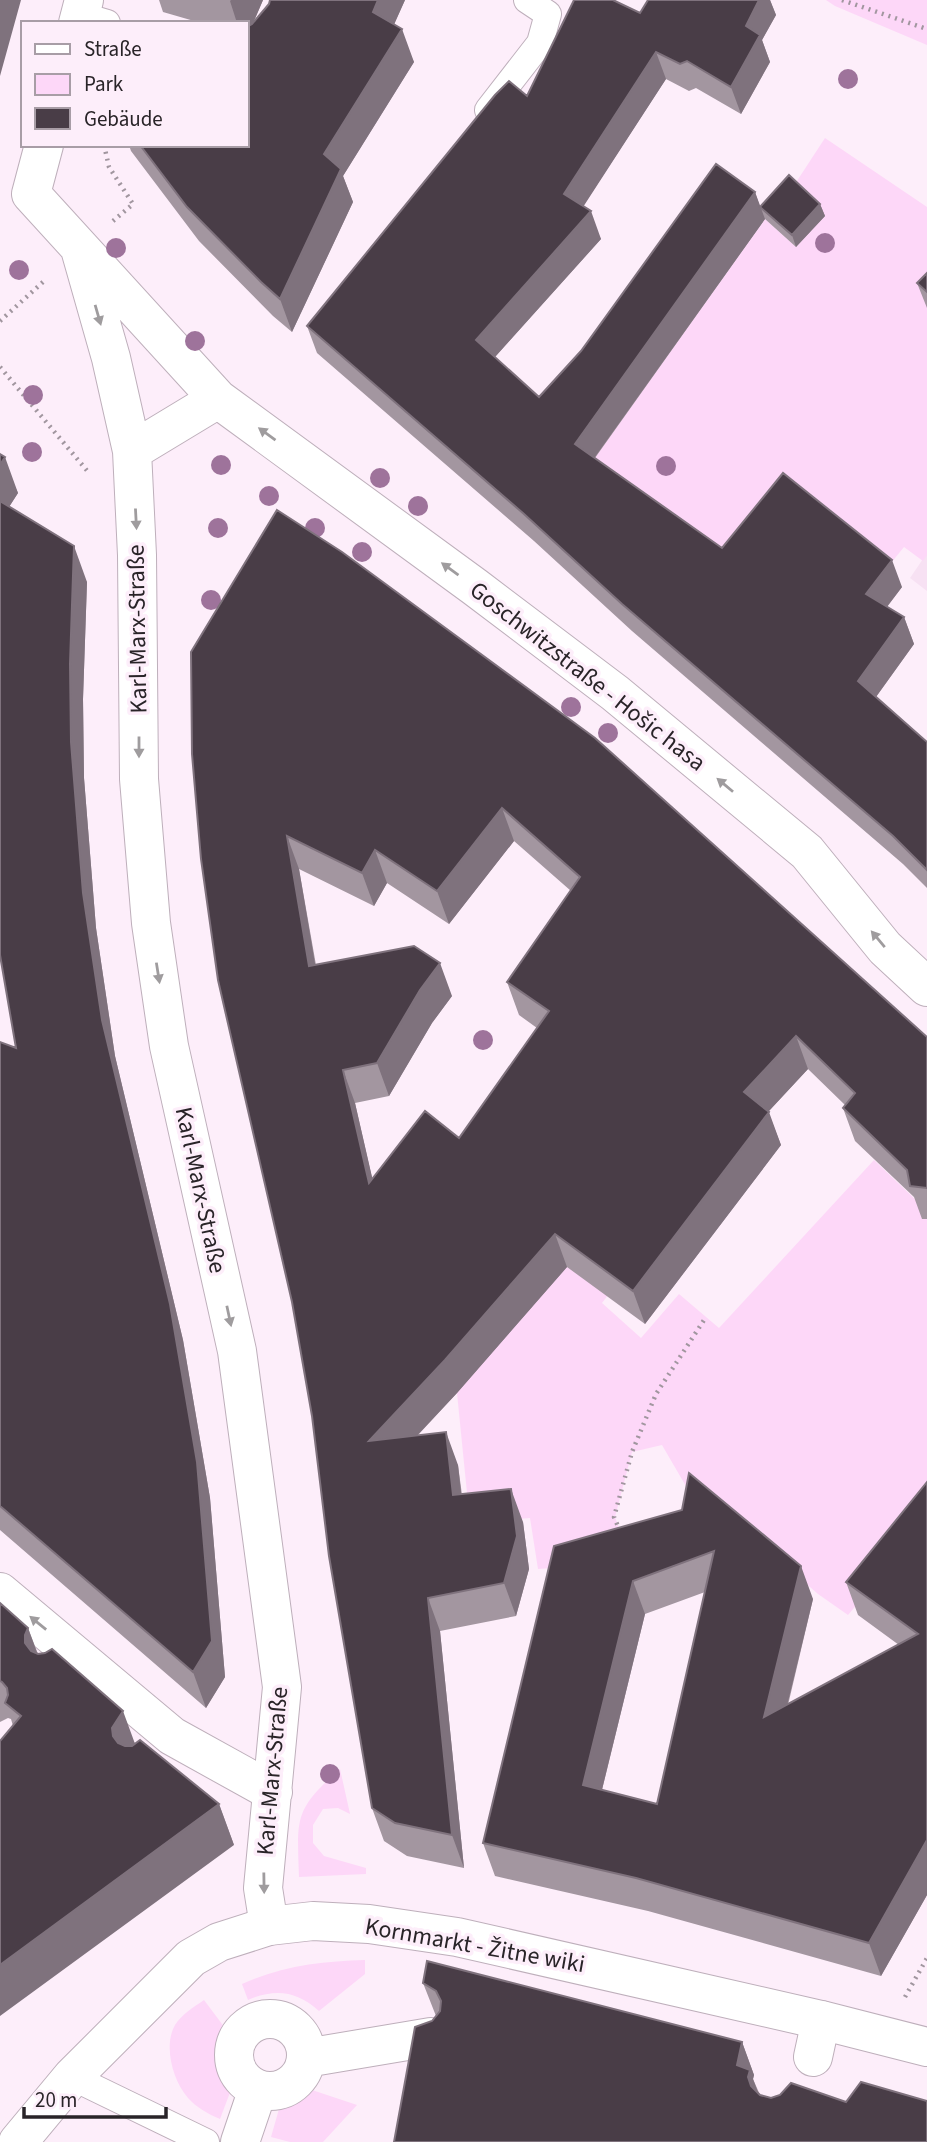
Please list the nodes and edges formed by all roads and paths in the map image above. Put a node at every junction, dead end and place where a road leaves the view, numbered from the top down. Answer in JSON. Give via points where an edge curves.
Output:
{"nodes":[{"id":1,"x":527,"y":0,"type":"edge"},
{"id":2,"x":842,"y":0,"type":"edge"},
{"id":3,"x":927,"y":29,"type":"edge"},
{"id":4,"x":473,"y":129,"type":"edge"},
{"id":5,"x":43,"y":147,"type":"edge"},
{"id":6,"x":104,"y":147,"type":"edge"},
{"id":7,"x":15,"y":195,"type":"edge"},
{"id":8,"x":133,"y":204,"type":"dead end"},
{"id":9,"x":80,"y":249,"type":"junction"},
{"id":10,"x":47,"y":278,"type":"dead end"},
{"id":11,"x":0,"y":321,"type":"edge"},
{"id":12,"x":0,"y":366,"type":"edge"},
{"id":13,"x":218,"y":399,"type":"junction"},
{"id":14,"x":132,"y":451,"type":"junction"},
{"id":15,"x":91,"y":475,"type":"dead end"},
{"id":16,"x":927,"y":987,"type":"edge"},
{"id":17,"x":706,"y":1317,"type":"dead end"},
{"id":18,"x":622,"y":1538,"type":"edge"},
{"id":19,"x":0,"y":1592,"type":"edge"},
{"id":20,"x":273,"y":1792,"type":"junction"},
{"id":21,"x":270,"y":1926,"type":"junction"},
{"id":22,"x":821,"y":2020,"type":"junction"},
{"id":23,"x":431,"y":2037,"type":"edge"},
{"id":24,"x":927,"y":2047,"type":"edge"},
{"id":25,"x":813,"y":2057,"type":"dead end"},
{"id":26,"x":306,"y":2058,"type":"junction"},
{"id":27,"x":72,"y":2077,"type":"junction"},
{"id":28,"x":258,"y":2089,"type":"junction"},
{"id":29,"x":203,"y":2141,"type":"edge"},
{"id":30,"x":18,"y":2142,"type":"edge"},
{"id":31,"x":240,"y":2142,"type":"edge"}],
"edges":[{"from":1,"to":4,"type":"lane","via":[[548,14],[540,43]]},
{"from":2,"to":3,"type":"path"},
{"from":5,"to":7,"type":"street"},
{"from":6,"to":8,"type":"path","via":[[108,167]]},
{"from":7,"to":9,"type":"street","name":"Goschwitzstraße - Hošic hasa"},
{"from":9,"to":13,"type":"street","name":"Goschwitzstraße - Hošic hasa"},
{"from":9,"to":14,"type":"street","name":"Karl-Marx-Straße","one_way":true},
{"from":10,"to":11,"type":"path"},
{"from":12,"to":15,"type":"path"},
{"from":13,"to":14,"type":"street"},
{"from":16,"to":13,"type":"street","name":"Goschwitzstraße - Hošic hasa","one_way":true,"via":[[885,948],[807,852],[604,685]]},
{"from":14,"to":20,"type":"street","name":"Karl-Marx-Straße","one_way":true,"via":[[139,779],[151,923],[169,1046],[239,1365],[282,1687]]},
{"from":17,"to":18,"type":"path","via":[[656,1394],[632,1452],[614,1517]]},
{"from":20,"to":19,"type":"street","one_way":true,"via":[[164,1745],[69,1662]]},
{"from":20,"to":21,"type":"street","name":"Karl-Marx-Straße","one_way":true,"via":[[263,1888]]},
{"from":21,"to":22,"type":"street","name":"Kornmarkt - Žitne wiki","via":[[313,1921],[369,1924],[457,1937]]},
{"from":21,"to":27,"type":"street","name":"Kornmarkt - Žitne wiki","via":[[219,1942],[191,1958]]},
{"from":22,"to":24,"type":"street","name":"Kornmarkt - Žitne wiki"},
{"from":22,"to":25,"type":"street"},
{"from":23,"to":26,"type":"street"},
{"from":26,"to":28,"type":"street","via":[[304,2069],[290,2086],[269,2092]]},
{"from":26,"to":28,"type":"street","via":[[306,2045],[292,2025],[268,2018],[255,2021],[237,2038],[233,2049],[239,2074]]},
{"from":27,"to":29,"type":"lane"},
{"from":27,"to":30,"type":"street","name":"Kornmarkt - Žitne wiki"},
{"from":28,"to":31,"type":"street"}]}
